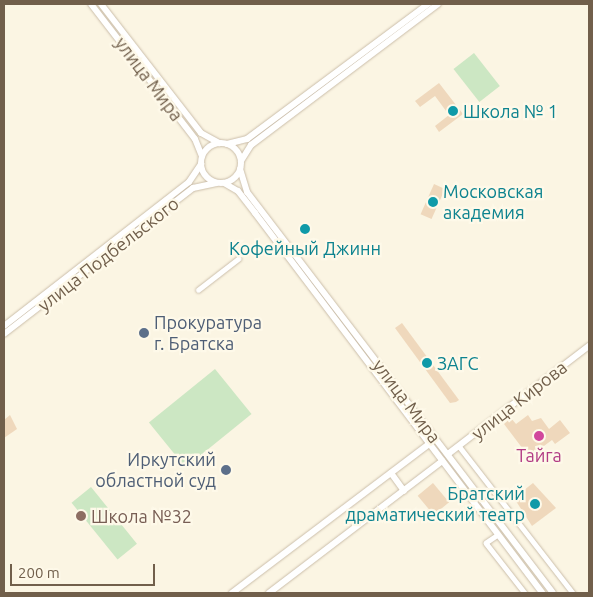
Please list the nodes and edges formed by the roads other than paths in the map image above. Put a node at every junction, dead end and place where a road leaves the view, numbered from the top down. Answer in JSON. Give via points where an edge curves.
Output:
{"nodes":[{"id":1,"x":91,"y":4,"type":"edge"},
{"id":2,"x":100,"y":4,"type":"edge"},
{"id":3,"x":428,"y":4,"type":"edge"},
{"id":4,"x":438,"y":4,"type":"edge"},
{"id":5,"x":219,"y":143,"type":"junction"},
{"id":6,"x":227,"y":144,"type":"junction"},
{"id":7,"x":202,"y":156,"type":"junction"},
{"id":8,"x":241,"y":161,"type":"junction"},
{"id":9,"x":201,"y":164,"type":"junction"},
{"id":10,"x":240,"y":170,"type":"junction"},
{"id":11,"x":216,"y":183,"type":"junction"},
{"id":12,"x":224,"y":183,"type":"junction"},
{"id":13,"x":258,"y":211,"type":"junction"},
{"id":14,"x":238,"y":259,"type":"dead end"},
{"id":15,"x":198,"y":290,"type":"dead end"},
{"id":16,"x":20,"y":318,"type":"junction"},
{"id":17,"x":4,"y":326,"type":"edge"},
{"id":18,"x":4,"y":334,"type":"edge"},
{"id":19,"x":589,"y":346,"type":"edge"},
{"id":20,"x":390,"y":379,"type":"junction"},
{"id":21,"x":383,"y":384,"type":"junction"},
{"id":22,"x":429,"y":444,"type":"junction"},
{"id":23,"x":459,"y":446,"type":"junction"},
{"id":24,"x":448,"y":454,"type":"junction"},
{"id":25,"x":442,"y":461,"type":"junction"},
{"id":26,"x":391,"y":473,"type":"junction"},
{"id":27,"x":472,"y":486,"type":"junction"},
{"id":28,"x":404,"y":490,"type":"junction"},
{"id":29,"x":465,"y":491,"type":"junction"},
{"id":30,"x":498,"y":535,"type":"junction"},
{"id":31,"x":232,"y":593,"type":"edge"},
{"id":32,"x":268,"y":593,"type":"edge"},
{"id":33,"x":525,"y":593,"type":"edge"},
{"id":34,"x":542,"y":593,"type":"edge"},
{"id":35,"x":553,"y":593,"type":"edge"},
{"id":36,"x":573,"y":593,"type":"edge"}],
"edges":[{"from":1,"to":7,"type":"main road","name":"улица Мира","via":[[194,139]]},
{"from":2,"to":5,"type":"main road","name":"улица Мира","via":[[201,133]]},
{"from":3,"to":6,"type":"main road","via":[[247,139]]},
{"from":4,"to":8,"type":"main road","via":[[251,145]]},
{"from":5,"to":6,"type":"main road"},
{"from":5,"to":7,"type":"main road"},
{"from":6,"to":8,"type":"main road","via":[[238,152]]},
{"from":7,"to":9,"type":"main road"},
{"from":8,"to":10,"type":"main road"},
{"from":9,"to":11,"type":"main road","via":[[205,176]]},
{"from":9,"to":16,"type":"main road","name":"улица Подбельского","via":[[189,182]]},
{"from":10,"to":12,"type":"main road"},
{"from":10,"to":13,"type":"main road","via":[[243,187]]},
{"from":11,"to":12,"type":"main road"},
{"from":11,"to":16,"type":"main road","name":"улица Подбельского","via":[[194,188]]},
{"from":12,"to":13,"type":"main road","via":[[238,191]]},
{"from":13,"to":20,"type":"main road","name":"улица Мира"},
{"from":13,"to":21,"type":"main road","name":"улица Мира"},
{"from":14,"to":15,"type":"street"},
{"from":16,"to":17,"type":"main road","name":"улица Подбельского"},
{"from":16,"to":18,"type":"main road","name":"улица Подбельского"},
{"from":19,"to":23,"type":"main road","name":"улица Кирова"},
{"from":20,"to":21,"type":"main road"},
{"from":20,"to":24,"type":"main road","name":"улица Мира"},
{"from":21,"to":22,"type":"main road","name":"улица Мира"},
{"from":22,"to":25,"type":"main road","name":"улица Мира"},
{"from":22,"to":26,"type":"main road"},
{"from":23,"to":24,"type":"main road","name":"улица Кирова"},
{"from":23,"to":36,"type":"street"},
{"from":24,"to":27,"type":"main road","name":"улица Мира"},
{"from":25,"to":28,"type":"main road"},
{"from":25,"to":29,"type":"main road","name":"улица Мира"},
{"from":26,"to":28,"type":"main road"},
{"from":26,"to":31,"type":"main road"},
{"from":27,"to":29,"type":"main road"},
{"from":27,"to":35,"type":"main road","name":"улица Мира"},
{"from":28,"to":32,"type":"main road"},
{"from":29,"to":30,"type":"main road","name":"улица Мира"},
{"from":30,"to":33,"type":"street","via":[[486,543]]},
{"from":30,"to":34,"type":"main road","name":"улица Мира"}]}
